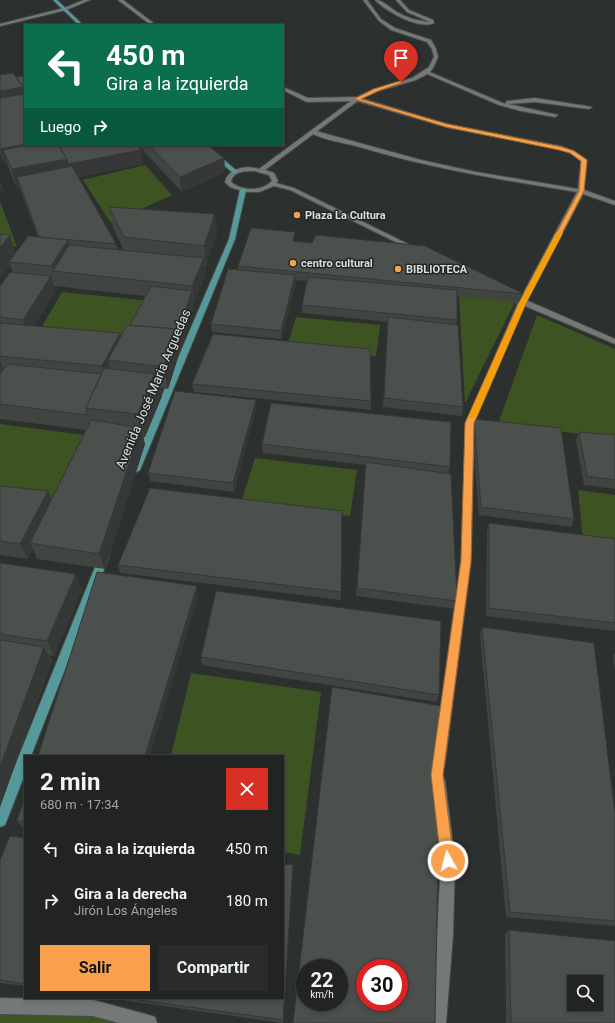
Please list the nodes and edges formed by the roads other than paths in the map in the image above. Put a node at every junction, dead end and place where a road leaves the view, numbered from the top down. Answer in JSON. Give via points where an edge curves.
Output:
{"nodes":[{"id":1,"x":54,"y":0,"type":"edge"},
{"id":2,"x":88,"y":0,"type":"edge"},
{"id":3,"x":120,"y":0,"type":"edge"},
{"id":4,"x":365,"y":0,"type":"edge"},
{"id":5,"x":377,"y":0,"type":"edge"},
{"id":6,"x":398,"y":0,"type":"edge"},
{"id":7,"x":65,"y":9,"type":"junction"},
{"id":8,"x":80,"y":24,"type":"edge"},
{"id":9,"x":153,"y":24,"type":"edge"},
{"id":10,"x":0,"y":25,"type":"edge"},
{"id":11,"x":427,"y":72,"type":"junction"},
{"id":12,"x":284,"y":88,"type":"edge"},
{"id":13,"x":357,"y":99,"type":"junction"},
{"id":14,"x":501,"y":104,"type":"junction"},
{"id":15,"x":589,"y":107,"type":"dead end"},
{"id":16,"x":555,"y":115,"type":"dead end"},
{"id":17,"x":312,"y":132,"type":"junction"},
{"id":18,"x":205,"y":146,"type":"edge"},
{"id":19,"x":261,"y":170,"type":"junction"},
{"id":20,"x":235,"y":172,"type":"junction"},
{"id":21,"x":273,"y":184,"type":"junction"},
{"id":22,"x":243,"y":190,"type":"junction"},
{"id":23,"x":581,"y":191,"type":"junction"},
{"id":24,"x":615,"y":203,"type":"edge"},
{"id":25,"x":424,"y":254,"type":"edge"},
{"id":26,"x":501,"y":292,"type":"edge"},
{"id":27,"x":522,"y":303,"type":"junction"},
{"id":28,"x":615,"y":342,"type":"edge"},
{"id":29,"x":130,"y":482,"type":"edge"},
{"id":30,"x":106,"y":550,"type":"edge"},
{"id":31,"x":25,"y":755,"type":"edge"},
{"id":32,"x":24,"y":759,"type":"edge"},
{"id":33,"x":0,"y":820,"type":"edge"},
{"id":34,"x":0,"y":1006,"type":"edge"},
{"id":35,"x":149,"y":1023,"type":"edge"},
{"id":36,"x":438,"y":1023,"type":"edge"}],
"edges":[{"from":1,"to":7,"type":"main road"},
{"from":2,"to":7,"type":"street"},
{"from":3,"to":9,"type":"street"},
{"from":4,"to":11,"type":"street","via":[[380,20],[393,29],[429,41],[436,57]]},
{"from":5,"to":6,"type":"street","via":[[401,17],[432,23],[408,11]]},
{"from":7,"to":8,"type":"main road"},
{"from":7,"to":10,"type":"street"},
{"from":11,"to":13,"type":"street"},
{"from":11,"to":14,"type":"street"},
{"from":12,"to":13,"type":"street","via":[[307,100]]},
{"from":13,"to":17,"type":"street"},
{"from":13,"to":23,"type":"street","via":[[446,126],[572,152],[584,160]]},
{"from":14,"to":15,"type":"street","via":[[535,100]]},
{"from":14,"to":16,"type":"street"},
{"from":17,"to":19,"type":"street"},
{"from":17,"to":23,"type":"street","via":[[421,162]]},
{"from":18,"to":20,"type":"main road"},
{"from":19,"to":20,"type":"street","via":[[247,169]]},
{"from":19,"to":21,"type":"street","via":[[272,174],[275,181]]},
{"from":20,"to":22,"type":"street","via":[[228,182]]},
{"from":21,"to":22,"type":"street","via":[[263,189]]},
{"from":21,"to":25,"type":"street","via":[[292,189]]},
{"from":22,"to":29,"type":"main road","name":"Avenida José Maria Arguedas","via":[[232,239]]},
{"from":23,"to":24,"type":"street"},
{"from":23,"to":27,"type":"street"},
{"from":26,"to":27,"type":"street"},
{"from":27,"to":28,"type":"street"},
{"from":27,"to":36,"type":"street","via":[[470,423],[466,561],[437,775],[448,861]]},
{"from":30,"to":31,"type":"main road"},
{"from":32,"to":33,"type":"main road"},
{"from":34,"to":35,"type":"street","via":[[93,1008]]}]}
